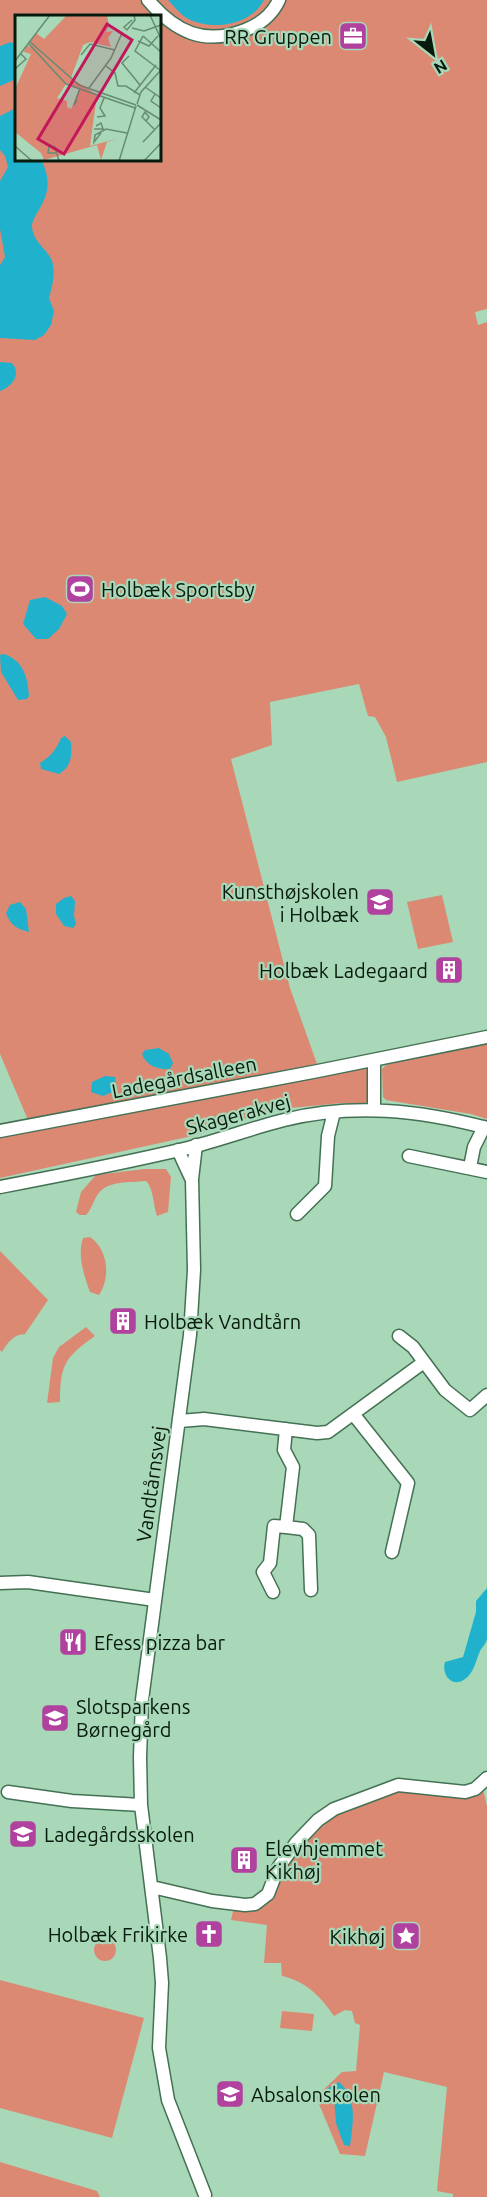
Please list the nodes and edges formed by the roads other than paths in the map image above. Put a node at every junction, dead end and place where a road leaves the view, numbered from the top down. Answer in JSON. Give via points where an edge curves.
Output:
{"nodes":[{"id":1,"x":147,"y":0,"type":"edge"},
{"id":2,"x":279,"y":0,"type":"edge"},
{"id":3,"x":487,"y":1036,"type":"edge"},
{"id":4,"x":375,"y":1060,"type":"junction"},
{"id":5,"x":374,"y":1109,"type":"junction"},
{"id":6,"x":333,"y":1112,"type":"junction"},
{"id":7,"x":319,"y":1114,"type":"junction"},
{"id":8,"x":482,"y":1126,"type":"edge"},
{"id":9,"x":0,"y":1131,"type":"edge"},
{"id":10,"x":328,"y":1136,"type":"junction"},
{"id":11,"x":196,"y":1145,"type":"junction"},
{"id":12,"x":178,"y":1150,"type":"junction"},
{"id":13,"x":409,"y":1156,"type":"dead end"},
{"id":14,"x":470,"y":1167,"type":"junction"},
{"id":15,"x":487,"y":1172,"type":"edge"},
{"id":16,"x":192,"y":1179,"type":"junction"},
{"id":17,"x":0,"y":1187,"type":"edge"},
{"id":18,"x":297,"y":1214,"type":"dead end"},
{"id":19,"x":399,"y":1336,"type":"dead end"},
{"id":20,"x":424,"y":1362,"type":"junction"},
{"id":21,"x":487,"y":1395,"type":"edge"},
{"id":22,"x":354,"y":1415,"type":"junction"},
{"id":23,"x":181,"y":1416,"type":"junction"},
{"id":24,"x":286,"y":1429,"type":"junction"},
{"id":25,"x":286,"y":1527,"type":"junction"},
{"id":26,"x":392,"y":1552,"type":"dead end"},
{"id":27,"x":0,"y":1583,"type":"edge"},
{"id":28,"x":311,"y":1590,"type":"dead end"},
{"id":29,"x":273,"y":1592,"type":"dead end"},
{"id":30,"x":155,"y":1600,"type":"junction"},
{"id":31,"x":487,"y":1778,"type":"edge"},
{"id":32,"x":8,"y":1792,"type":"dead end"},
{"id":33,"x":141,"y":1799,"type":"junction"},
{"id":34,"x":152,"y":1892,"type":"junction"},
{"id":35,"x":205,"y":2195,"type":"dead end"}],
"edges":[{"from":1,"to":2,"type":"street","via":[[171,23],[210,38],[230,35],[266,19]]},
{"from":3,"to":4,"type":"street","name":"Ladegårdsalleen"},
{"from":4,"to":5,"type":"street"},
{"from":4,"to":9,"type":"street","name":"Ladegårdsalleen"},
{"from":5,"to":6,"type":"street","name":"Skagerakvej"},
{"from":5,"to":8,"type":"street","name":"Skagerakvej","via":[[421,1113]]},
{"from":6,"to":7,"type":"street","name":"Skagerakvej"},
{"from":6,"to":10,"type":"street"},
{"from":7,"to":10,"type":"street"},
{"from":7,"to":11,"type":"street","name":"Skagerakvej"},
{"from":8,"to":14,"type":"street"},
{"from":10,"to":18,"type":"street","via":[[325,1186]]},
{"from":11,"to":12,"type":"street","name":"Skagerakvej"},
{"from":11,"to":16,"type":"street","name":"Vandtårnsvej"},
{"from":12,"to":16,"type":"street","name":"Vandtårnsvej"},
{"from":12,"to":17,"type":"street","name":"Skagerakvej"},
{"from":13,"to":14,"type":"street"},
{"from":14,"to":15,"type":"street"},
{"from":16,"to":23,"type":"street","name":"Vandtårnsvej","via":[[194,1279]]},
{"from":19,"to":20,"type":"street"},
{"from":20,"to":21,"type":"street","via":[[445,1390],[470,1410]]},
{"from":20,"to":22,"type":"street"},
{"from":22,"to":24,"type":"street","via":[[328,1432]]},
{"from":22,"to":26,"type":"street","via":[[408,1483]]},
{"from":23,"to":24,"type":"street"},
{"from":23,"to":30,"type":"street","name":"Vandtårnsvej"},
{"from":24,"to":25,"type":"street","via":[[284,1450],[293,1467]]},
{"from":25,"to":28,"type":"street","via":[[303,1529],[309,1535]]},
{"from":25,"to":29,"type":"street","via":[[274,1526],[270,1563],[263,1572]]},
{"from":27,"to":30,"type":"street","via":[[28,1582]]},
{"from":30,"to":33,"type":"street","name":"Vandtårnsvej","via":[[142,1700]]},
{"from":31,"to":34,"type":"street","via":[[465,1792],[398,1785],[334,1809],[296,1842],[278,1868],[268,1894],[255,1904]]},
{"from":32,"to":33,"type":"street","via":[[72,1801]]},
{"from":33,"to":34,"type":"street","name":"Vandtårnsvej"},
{"from":34,"to":35,"type":"street","name":"Vandtårnsvej","via":[[162,1983],[159,2048],[168,2100]]}]}
